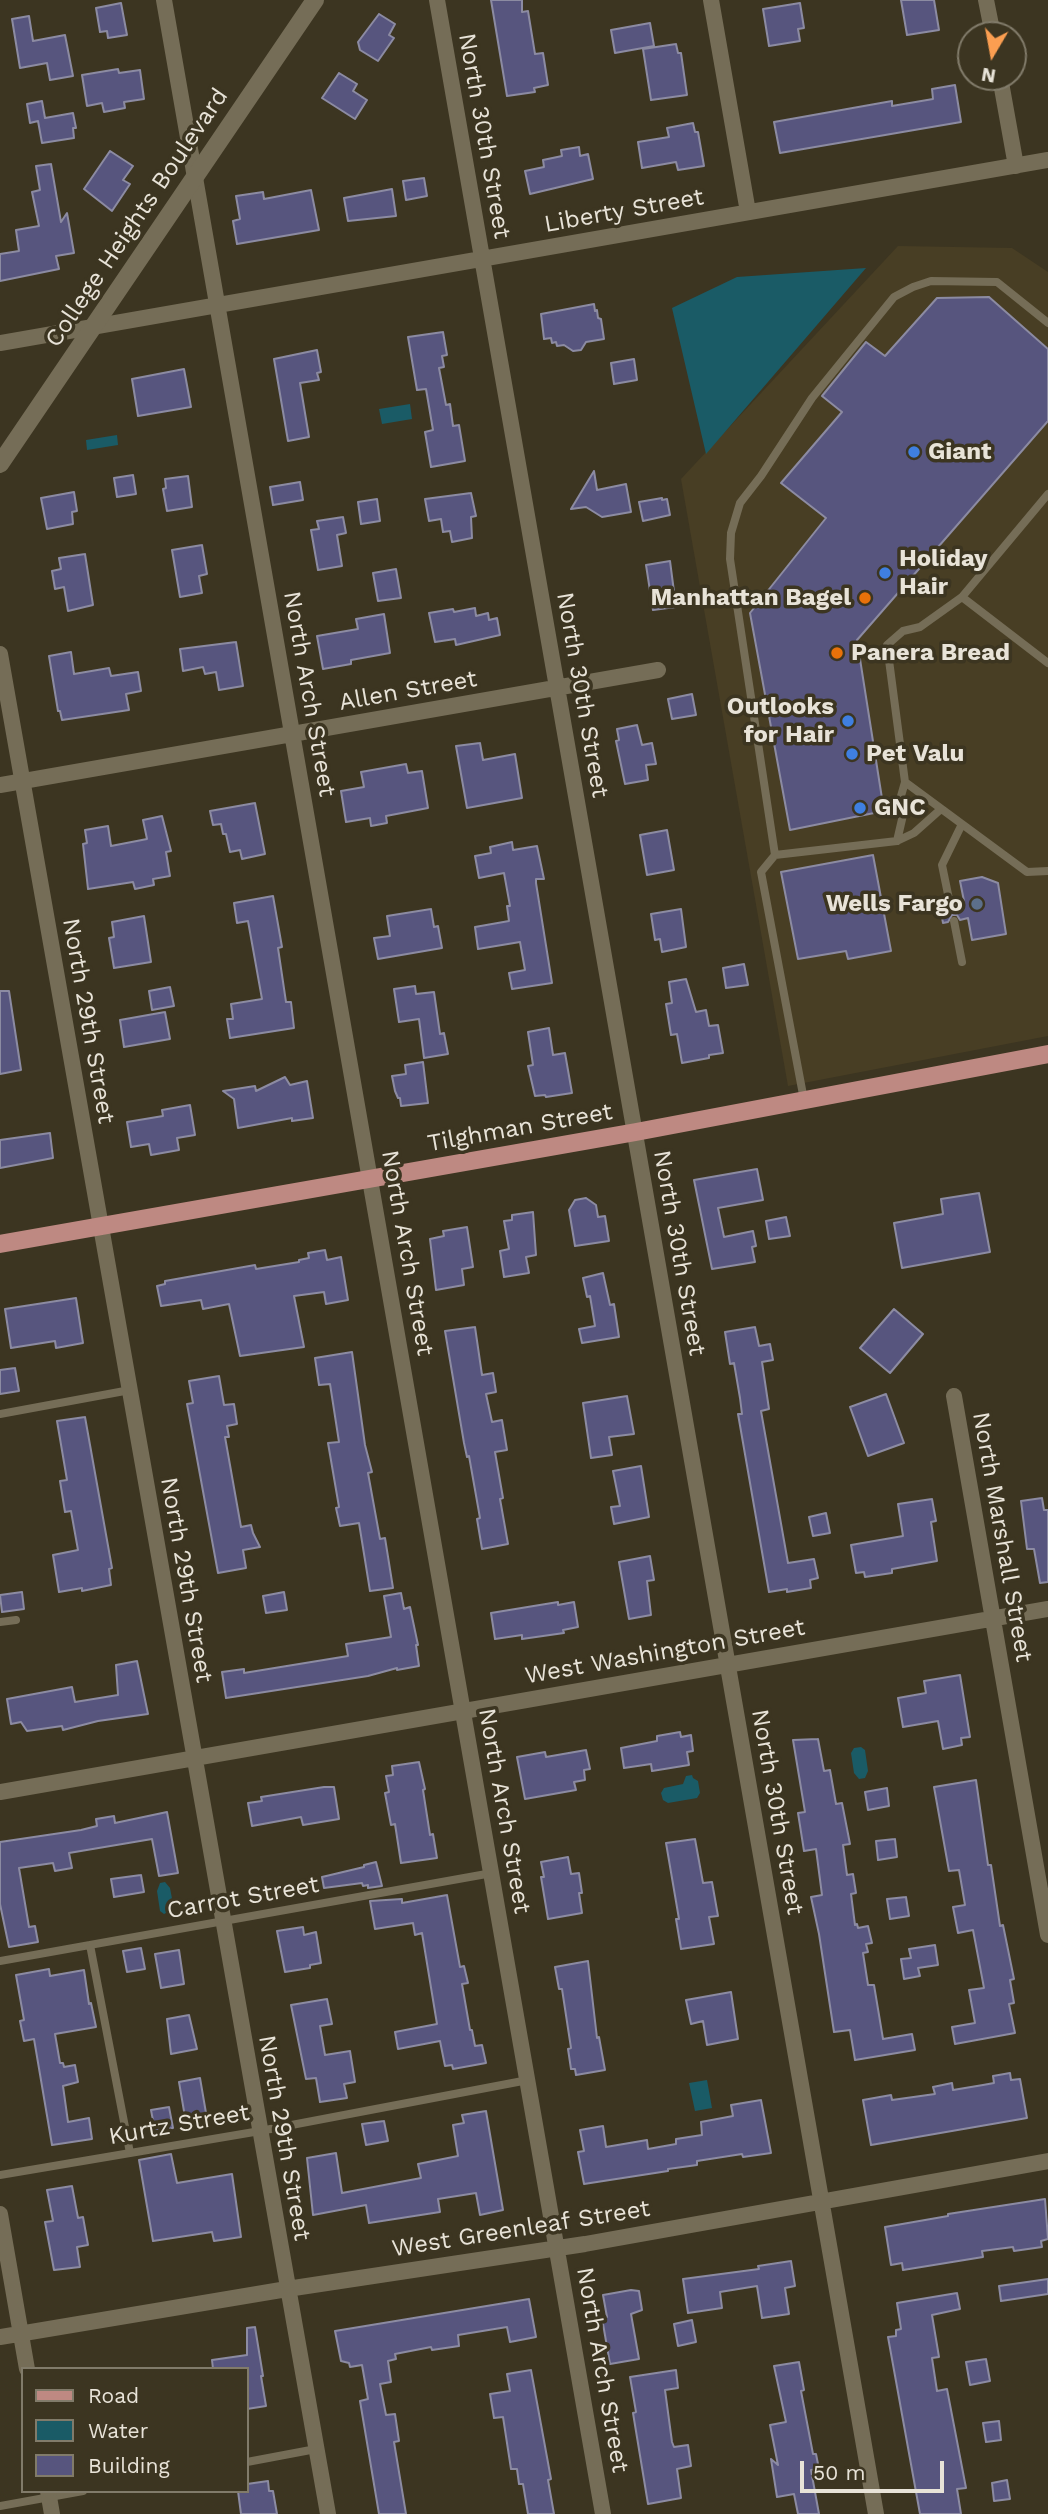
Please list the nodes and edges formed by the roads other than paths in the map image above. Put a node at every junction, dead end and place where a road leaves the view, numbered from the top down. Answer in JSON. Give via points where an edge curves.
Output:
{"nodes":[{"id":1,"x":164,"y":0,"type":"edge"},
{"id":2,"x":315,"y":0,"type":"edge"},
{"id":3,"x":437,"y":0,"type":"edge"},
{"id":4,"x":711,"y":0,"type":"edge"},
{"id":5,"x":986,"y":0,"type":"edge"},
{"id":6,"x":990,"y":21,"type":"edge"},
{"id":7,"x":1003,"y":91,"type":"edge"},
{"id":8,"x":1048,"y":160,"type":"edge"},
{"id":9,"x":1016,"y":166,"type":"junction"},
{"id":10,"x":195,"y":177,"type":"junction"},
{"id":11,"x":748,"y":212,"type":"junction"},
{"id":12,"x":482,"y":259,"type":"junction"},
{"id":13,"x":218,"y":305,"type":"junction"},
{"id":14,"x":1048,"y":323,"type":"edge"},
{"id":15,"x":92,"y":327,"type":"junction"},
{"id":16,"x":0,"y":343,"type":"edge"},
{"id":17,"x":0,"y":464,"type":"edge"},
{"id":18,"x":1048,"y":494,"type":"edge"},
{"id":19,"x":962,"y":597,"type":"junction"},
{"id":20,"x":0,"y":654,"type":"edge"},
{"id":21,"x":1048,"y":663,"type":"edge"},
{"id":22,"x":657,"y":670,"type":"dead end"},
{"id":23,"x":557,"y":688,"type":"junction"},
{"id":24,"x":292,"y":734,"type":"junction"},
{"id":25,"x":22,"y":781,"type":"junction"},
{"id":26,"x":905,"y":782,"type":"junction"},
{"id":27,"x":0,"y":785,"type":"edge"},
{"id":28,"x":941,"y":809,"type":"junction"},
{"id":29,"x":962,"y":824,"type":"junction"},
{"id":30,"x":897,"y":841,"type":"junction"},
{"id":31,"x":775,"y":855,"type":"junction"},
{"id":32,"x":1048,"y":872,"type":"edge"},
{"id":33,"x":950,"y":904,"type":"dead end"},
{"id":34,"x":954,"y":922,"type":"dead end"},
{"id":35,"x":962,"y":962,"type":"dead end"},
{"id":36,"x":1048,"y":1054,"type":"edge"},
{"id":37,"x":804,"y":1100,"type":"junction"},
{"id":38,"x":636,"y":1132,"type":"junction"},
{"id":39,"x":371,"y":1180,"type":"junction"},
{"id":40,"x":101,"y":1227,"type":"junction"},
{"id":41,"x":0,"y":1244,"type":"edge"},
{"id":42,"x":130,"y":1390,"type":"junction"},
{"id":43,"x":954,"y":1396,"type":"dead end"},
{"id":44,"x":0,"y":1414,"type":"edge"},
{"id":45,"x":1048,"y":1609,"type":"edge"},
{"id":46,"x":993,"y":1618,"type":"junction"},
{"id":47,"x":16,"y":1620,"type":"dead end"},
{"id":48,"x":0,"y":1622,"type":"edge"},
{"id":49,"x":728,"y":1664,"type":"junction"},
{"id":50,"x":464,"y":1711,"type":"junction"},
{"id":51,"x":194,"y":1758,"type":"junction"},
{"id":52,"x":0,"y":1792,"type":"edge"},
{"id":53,"x":492,"y":1873,"type":"junction"},
{"id":54,"x":222,"y":1921,"type":"junction"},
{"id":55,"x":1048,"y":1935,"type":"edge"},
{"id":56,"x":90,"y":1945,"type":"junction"},
{"id":57,"x":0,"y":1961,"type":"edge"},
{"id":58,"x":528,"y":2080,"type":"junction"},
{"id":59,"x":260,"y":2131,"type":"junction"},
{"id":60,"x":130,"y":2153,"type":"junction"},
{"id":61,"x":1048,"y":2161,"type":"edge"},
{"id":62,"x":0,"y":2175,"type":"edge"},
{"id":63,"x":822,"y":2201,"type":"junction"},
{"id":64,"x":0,"y":2214,"type":"edge"},
{"id":65,"x":558,"y":2248,"type":"junction"},
{"id":66,"x":287,"y":2289,"type":"junction"},
{"id":67,"x":22,"y":2333,"type":"junction"},
{"id":68,"x":0,"y":2337,"type":"edge"},
{"id":69,"x":27,"y":2367,"type":"edge"},
{"id":70,"x":316,"y":2449,"type":"junction"},
{"id":71,"x":248,"y":2462,"type":"edge"},
{"id":72,"x":49,"y":2494,"type":"edge"},
{"id":73,"x":0,"y":2506,"type":"edge"},
{"id":74,"x":52,"y":2514,"type":"edge"},
{"id":75,"x":328,"y":2514,"type":"edge"},
{"id":76,"x":603,"y":2514,"type":"edge"},
{"id":77,"x":876,"y":2514,"type":"edge"}],
"edges":[{"from":1,"to":10,"type":"street","name":"North Arch Street"},
{"from":2,"to":10,"type":"street","name":"College Heights Boulevard"},
{"from":3,"to":12,"type":"street","name":"North 30th Street"},
{"from":4,"to":11,"type":"street"},
{"from":5,"to":6,"type":"street"},
{"from":7,"to":9,"type":"street"},
{"from":8,"to":9,"type":"street","name":"Liberty Street"},
{"from":9,"to":11,"type":"street","name":"Liberty Street"},
{"from":10,"to":13,"type":"street","name":"North Arch Street"},
{"from":10,"to":15,"type":"street","name":"College Heights Boulevard"},
{"from":11,"to":12,"type":"street","name":"Liberty Street"},
{"from":12,"to":13,"type":"street","name":"Liberty Street"},
{"from":12,"to":23,"type":"street","name":"North 30th Street"},
{"from":13,"to":15,"type":"street","name":"Liberty Street"},
{"from":13,"to":24,"type":"street","name":"North Arch Street"},
{"from":14,"to":31,"type":"lane","via":[[997,282],[931,281],[894,297],[812,398],[740,503],[731,533],[730,559]]},
{"from":15,"to":16,"type":"street","name":"Liberty Street"},
{"from":15,"to":17,"type":"street","name":"College Heights Boulevard"},
{"from":18,"to":19,"type":"lane"},
{"from":19,"to":21,"type":"lane"},
{"from":19,"to":26,"type":"lane","via":[[887,645]]},
{"from":20,"to":25,"type":"street","name":"North 29th Street"},
{"from":22,"to":23,"type":"street","name":"Allen Street"},
{"from":23,"to":24,"type":"street","name":"Allen Street"},
{"from":23,"to":38,"type":"street","name":"North 30th Street"},
{"from":24,"to":25,"type":"street","name":"Allen Street"},
{"from":24,"to":39,"type":"street","name":"North Arch Street"},
{"from":25,"to":27,"type":"street","name":"Allen Street"},
{"from":25,"to":40,"type":"street","name":"North 29th Street"},
{"from":26,"to":28,"type":"lane"},
{"from":26,"to":30,"type":"lane"},
{"from":28,"to":29,"type":"lane"},
{"from":28,"to":30,"type":"lane","via":[[914,833]]},
{"from":29,"to":32,"type":"lane","via":[[1027,872]]},
{"from":29,"to":33,"type":"lane","via":[[942,865]]},
{"from":30,"to":31,"type":"lane"},
{"from":31,"to":37,"type":"lane","via":[[761,872]]},
{"from":34,"to":35,"type":"lane"},
{"from":36,"to":37,"type":"main road","name":"Tilghman Street"},
{"from":37,"to":38,"type":"main road","name":"Tilghman Street"},
{"from":38,"to":39,"type":"main road","name":"Tilghman Street"},
{"from":38,"to":49,"type":"street","name":"North 30th Street"},
{"from":39,"to":40,"type":"main road","name":"Tilghman Street"},
{"from":39,"to":50,"type":"street","name":"North Arch Street"},
{"from":40,"to":41,"type":"main road","name":"Tilghman Street"},
{"from":40,"to":42,"type":"street","name":"North 29th Street"},
{"from":42,"to":44,"type":"lane"},
{"from":42,"to":51,"type":"street","name":"North 29th Street"},
{"from":43,"to":46,"type":"street","name":"North Marshall Street"},
{"from":45,"to":46,"type":"street","name":"West Washington Street"},
{"from":46,"to":49,"type":"street","name":"West Washington Street"},
{"from":46,"to":55,"type":"street","name":"North Marshall Street"},
{"from":47,"to":48,"type":"lane"},
{"from":49,"to":50,"type":"street","name":"West Washington Street"},
{"from":49,"to":63,"type":"street","name":"North 30th Street"},
{"from":50,"to":51,"type":"street","name":"West Washington Street"},
{"from":50,"to":53,"type":"street","name":"North Arch Street"},
{"from":51,"to":52,"type":"street","name":"West Washington Street"},
{"from":51,"to":54,"type":"street","name":"North 29th Street"},
{"from":53,"to":54,"type":"lane","name":"Carrot Street"},
{"from":53,"to":58,"type":"street","name":"North Arch Street"},
{"from":54,"to":56,"type":"lane","name":"Carrot Street"},
{"from":54,"to":59,"type":"street","name":"North 29th Street"},
{"from":56,"to":57,"type":"lane","name":"Carrot Street"},
{"from":56,"to":60,"type":"lane"},
{"from":58,"to":59,"type":"lane","name":"Kurtz Street"},
{"from":58,"to":65,"type":"street","name":"North Arch Street"},
{"from":59,"to":60,"type":"lane","name":"Kurtz Street"},
{"from":59,"to":66,"type":"street","name":"North 29th Street"},
{"from":60,"to":62,"type":"lane","name":"Kurtz Street"},
{"from":61,"to":63,"type":"street","name":"West Greenleaf Street"},
{"from":63,"to":65,"type":"street","name":"West Greenleaf Street"},
{"from":63,"to":77,"type":"street","name":"North 30th Street"},
{"from":64,"to":67,"type":"street"},
{"from":65,"to":66,"type":"street","name":"West Greenleaf Street"},
{"from":65,"to":76,"type":"street","name":"North Arch Street"},
{"from":66,"to":67,"type":"street","name":"West Greenleaf Street"},
{"from":66,"to":70,"type":"street","name":"North 29th Street"},
{"from":67,"to":68,"type":"street","name":"West Greenleaf Street"},
{"from":67,"to":69,"type":"street"},
{"from":70,"to":71,"type":"lane"},
{"from":70,"to":75,"type":"street","name":"North 29th Street"},
{"from":72,"to":73,"type":"lane"},
{"from":72,"to":74,"type":"street"}]}
